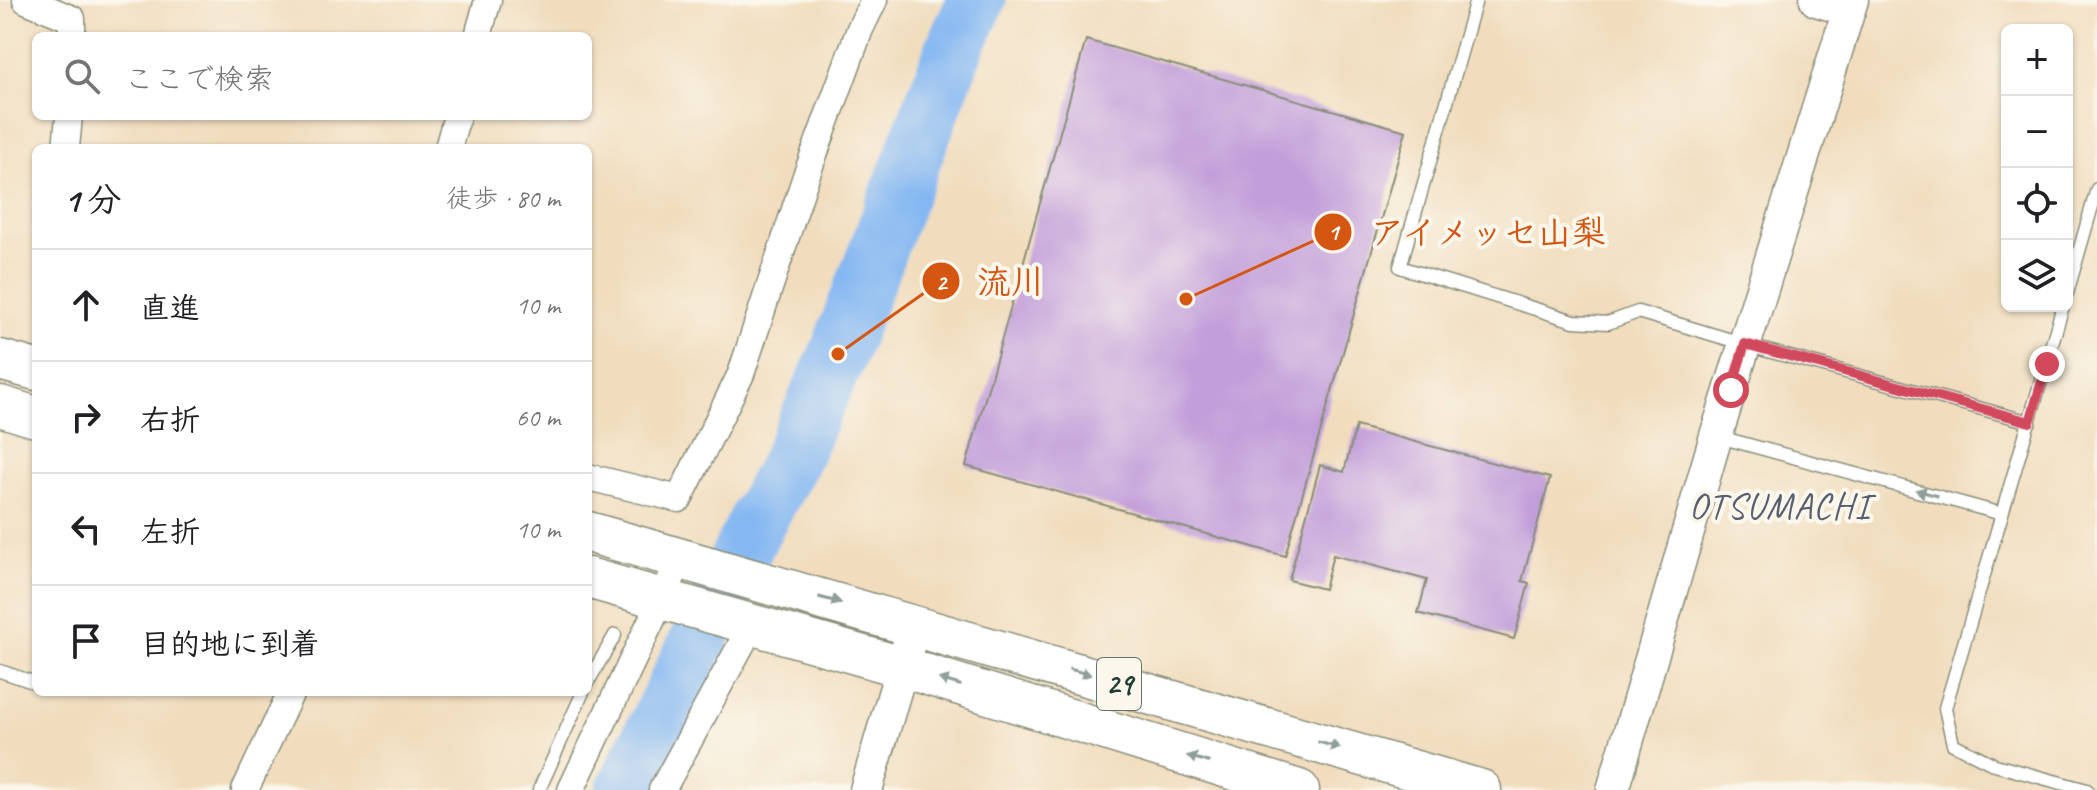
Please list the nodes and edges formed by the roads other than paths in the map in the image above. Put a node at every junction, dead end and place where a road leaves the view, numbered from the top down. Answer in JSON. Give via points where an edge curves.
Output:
{"nodes":[{"id":1,"x":26,"y":0,"type":"edge"},
{"id":2,"x":488,"y":0,"type":"edge"},
{"id":3,"x":874,"y":0,"type":"edge"},
{"id":4,"x":1476,"y":0,"type":"edge"},
{"id":5,"x":1816,"y":0,"type":"edge"},
{"id":6,"x":1850,"y":5,"type":"edge"},
{"id":7,"x":72,"y":32,"type":"edge"},
{"id":8,"x":479,"y":32,"type":"edge"},
{"id":9,"x":69,"y":120,"type":"edge"},
{"id":10,"x":456,"y":120,"type":"edge"},
{"id":11,"x":66,"y":144,"type":"edge"},
{"id":12,"x":449,"y":144,"type":"edge"},
{"id":13,"x":2097,"y":189,"type":"edge"},
{"id":14,"x":2073,"y":272,"type":"edge"},
{"id":15,"x":2061,"y":312,"type":"edge"},
{"id":16,"x":1745,"y":344,"type":"junction"},
{"id":17,"x":0,"y":360,"type":"edge"},
{"id":18,"x":32,"y":369,"type":"edge"},
{"id":19,"x":0,"y":406,"type":"edge"},
{"id":20,"x":32,"y":416,"type":"edge"},
{"id":21,"x":2030,"y":422,"type":"junction"},
{"id":22,"x":1716,"y":436,"type":"junction"},
{"id":23,"x":592,"y":478,"type":"edge"},
{"id":24,"x":2002,"y":514,"type":"junction"},
{"id":25,"x":592,"y":533,"type":"edge"},
{"id":26,"x":690,"y":560,"type":"junction"},
{"id":27,"x":592,"y":579,"type":"edge"},
{"id":28,"x":670,"y":603,"type":"junction"},
{"id":29,"x":744,"y":622,"type":"junction"},
{"id":30,"x":914,"y":624,"type":"junction"},
{"id":31,"x":615,"y":635,"type":"dead end"},
{"id":32,"x":902,"y":667,"type":"junction"},
{"id":33,"x":0,"y":671,"type":"edge"},
{"id":34,"x":592,"y":675,"type":"edge"},
{"id":35,"x":32,"y":682,"type":"edge"},
{"id":36,"x":289,"y":696,"type":"edge"},
{"id":37,"x":581,"y":696,"type":"edge"},
{"id":38,"x":245,"y":790,"type":"edge"},
{"id":39,"x":539,"y":790,"type":"edge"},
{"id":40,"x":571,"y":790,"type":"edge"},
{"id":41,"x":662,"y":790,"type":"edge"},
{"id":42,"x":866,"y":790,"type":"edge"},
{"id":43,"x":1299,"y":790,"type":"edge"},
{"id":44,"x":1481,"y":790,"type":"edge"},
{"id":45,"x":1613,"y":790,"type":"edge"},
{"id":46,"x":2087,"y":790,"type":"edge"}],
"edges":[{"from":1,"to":7,"type":"street","via":[[72,19]]},
{"from":2,"to":8,"type":"street"},
{"from":3,"to":23,"type":"street","via":[[805,179],[741,374],[675,507]]},
{"from":4,"to":16,"type":"lane","via":[[1400,267],[1574,321],[1608,323],[1638,312]]},
{"from":5,"to":6,"type":"street"},
{"from":6,"to":16,"type":"street"},
{"from":9,"to":11,"type":"street"},
{"from":10,"to":12,"type":"street"},
{"from":13,"to":14,"type":"lane"},
{"from":15,"to":21,"type":"lane"},
{"from":16,"to":21,"type":"lane"},
{"from":16,"to":22,"type":"street"},
{"from":17,"to":18,"type":"main road"},
{"from":19,"to":20,"type":"main road"},
{"from":21,"to":24,"type":"lane"},
{"from":24,"to":22,"type":"lane","one_way":true},
{"from":22,"to":45,"type":"street"},
{"from":24,"to":46,"type":"lane","via":[[1945,708],[1953,744],[1995,765]]},
{"from":25,"to":26,"type":"main road","number":"29"},
{"from":26,"to":28,"type":"street"},
{"from":26,"to":30,"type":"main road","number":"29","one_way":true},
{"from":27,"to":28,"type":"main road","number":"29"},
{"from":28,"to":29,"type":"main road","number":"29"},
{"from":28,"to":40,"type":"street"},
{"from":29,"to":32,"type":"main road","number":"29"},
{"from":29,"to":41,"type":"street"},
{"from":30,"to":32,"type":"street"},
{"from":30,"to":44,"type":"main road","number":"29","one_way":true},
{"from":31,"to":34,"type":"lane"},
{"from":32,"to":42,"type":"street"},
{"from":43,"to":32,"type":"main road","number":"29","one_way":true},
{"from":33,"to":35,"type":"lane"},
{"from":36,"to":38,"type":"street"},
{"from":37,"to":39,"type":"lane"}]}
